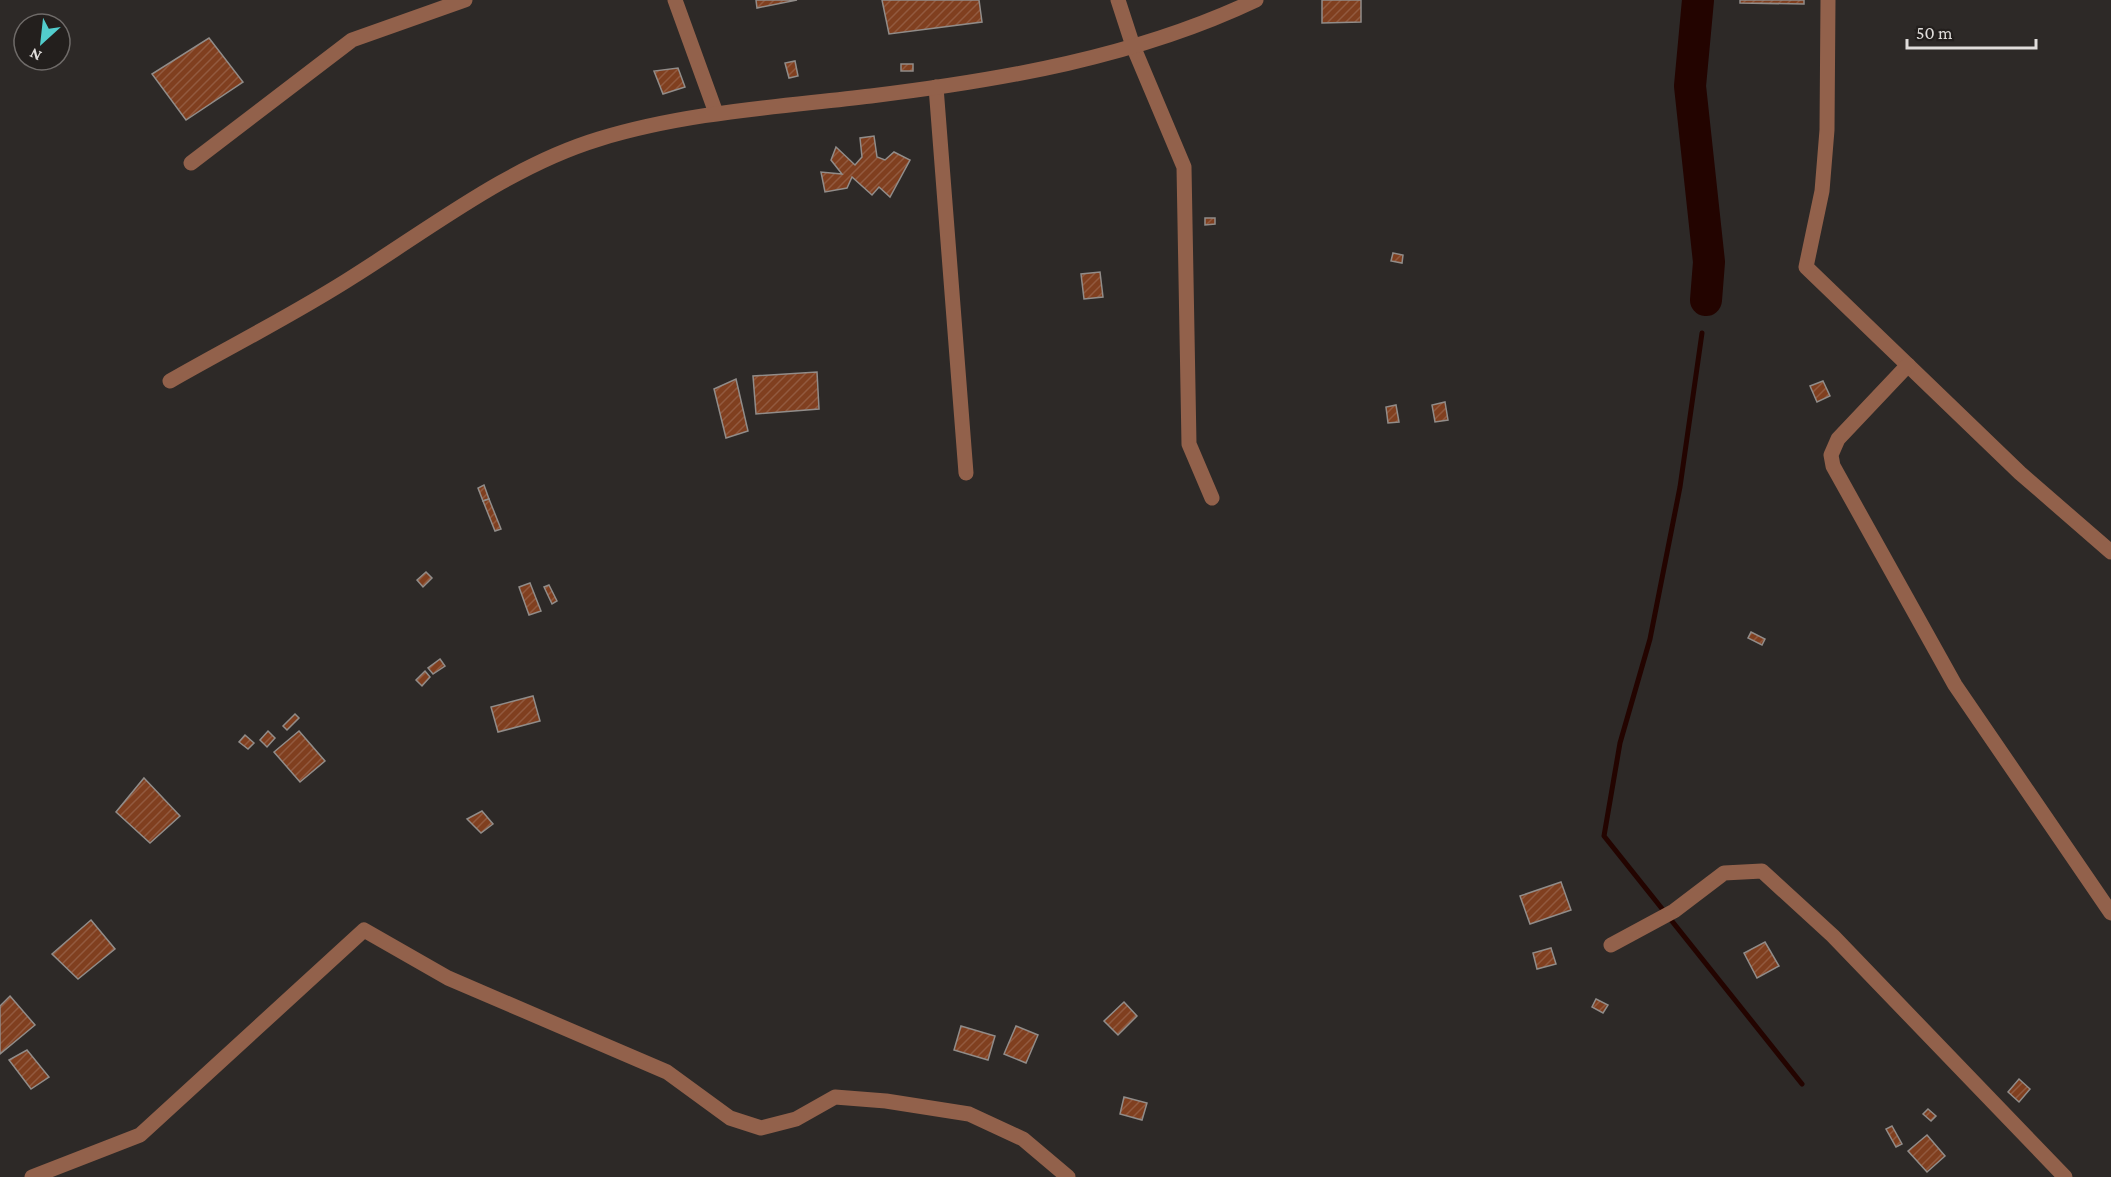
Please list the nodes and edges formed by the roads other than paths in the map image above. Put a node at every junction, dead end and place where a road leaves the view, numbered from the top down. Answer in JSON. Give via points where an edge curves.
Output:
{"nodes":[{"id":1,"x":465,"y":0,"type":"edge"},
{"id":2,"x":675,"y":0,"type":"edge"},
{"id":3,"x":1118,"y":0,"type":"edge"},
{"id":4,"x":1256,"y":0,"type":"edge"},
{"id":5,"x":1827,"y":0,"type":"edge"},
{"id":6,"x":1133,"y":46,"type":"junction"},
{"id":7,"x":936,"y":87,"type":"junction"},
{"id":8,"x":716,"y":112,"type":"junction"},
{"id":9,"x":191,"y":163,"type":"dead end"},
{"id":10,"x":1908,"y":365,"type":"junction"},
{"id":11,"x":170,"y":381,"type":"dead end"},
{"id":12,"x":966,"y":473,"type":"dead end"},
{"id":13,"x":1212,"y":498,"type":"dead end"},
{"id":14,"x":2111,"y":552,"type":"edge"},
{"id":15,"x":2111,"y":913,"type":"edge"},
{"id":16,"x":1611,"y":945,"type":"dead end"},
{"id":17,"x":32,"y":1177,"type":"edge"},
{"id":18,"x":1068,"y":1177,"type":"edge"},
{"id":19,"x":2065,"y":1177,"type":"edge"}],
"edges":[{"from":1,"to":9,"type":"street","via":[[352,40]]},
{"from":2,"to":8,"type":"street"},
{"from":3,"to":6,"type":"street"},
{"from":4,"to":6,"type":"street"},
{"from":5,"to":10,"type":"street","via":[[1822,191],[1806,267]]},
{"from":6,"to":7,"type":"street","via":[[1046,69]]},
{"from":6,"to":13,"type":"street","via":[[1184,167],[1189,444]]},
{"from":7,"to":8,"type":"street"},
{"from":7,"to":12,"type":"street"},
{"from":8,"to":11,"type":"street","via":[[598,139],[516,173],[350,279]]},
{"from":10,"to":14,"type":"street","via":[[2020,473]]},
{"from":10,"to":15,"type":"street","via":[[1838,439],[1831,455],[1833,466],[1955,685]]},
{"from":16,"to":19,"type":"street","via":[[1668,914],[1724,873],[1762,871],[1833,936]]},
{"from":17,"to":18,"type":"street","via":[[140,1135],[364,930],[448,978],[667,1072],[730,1118],[761,1128],[796,1119],[835,1097],[969,1114],[1023,1139]]}]}
